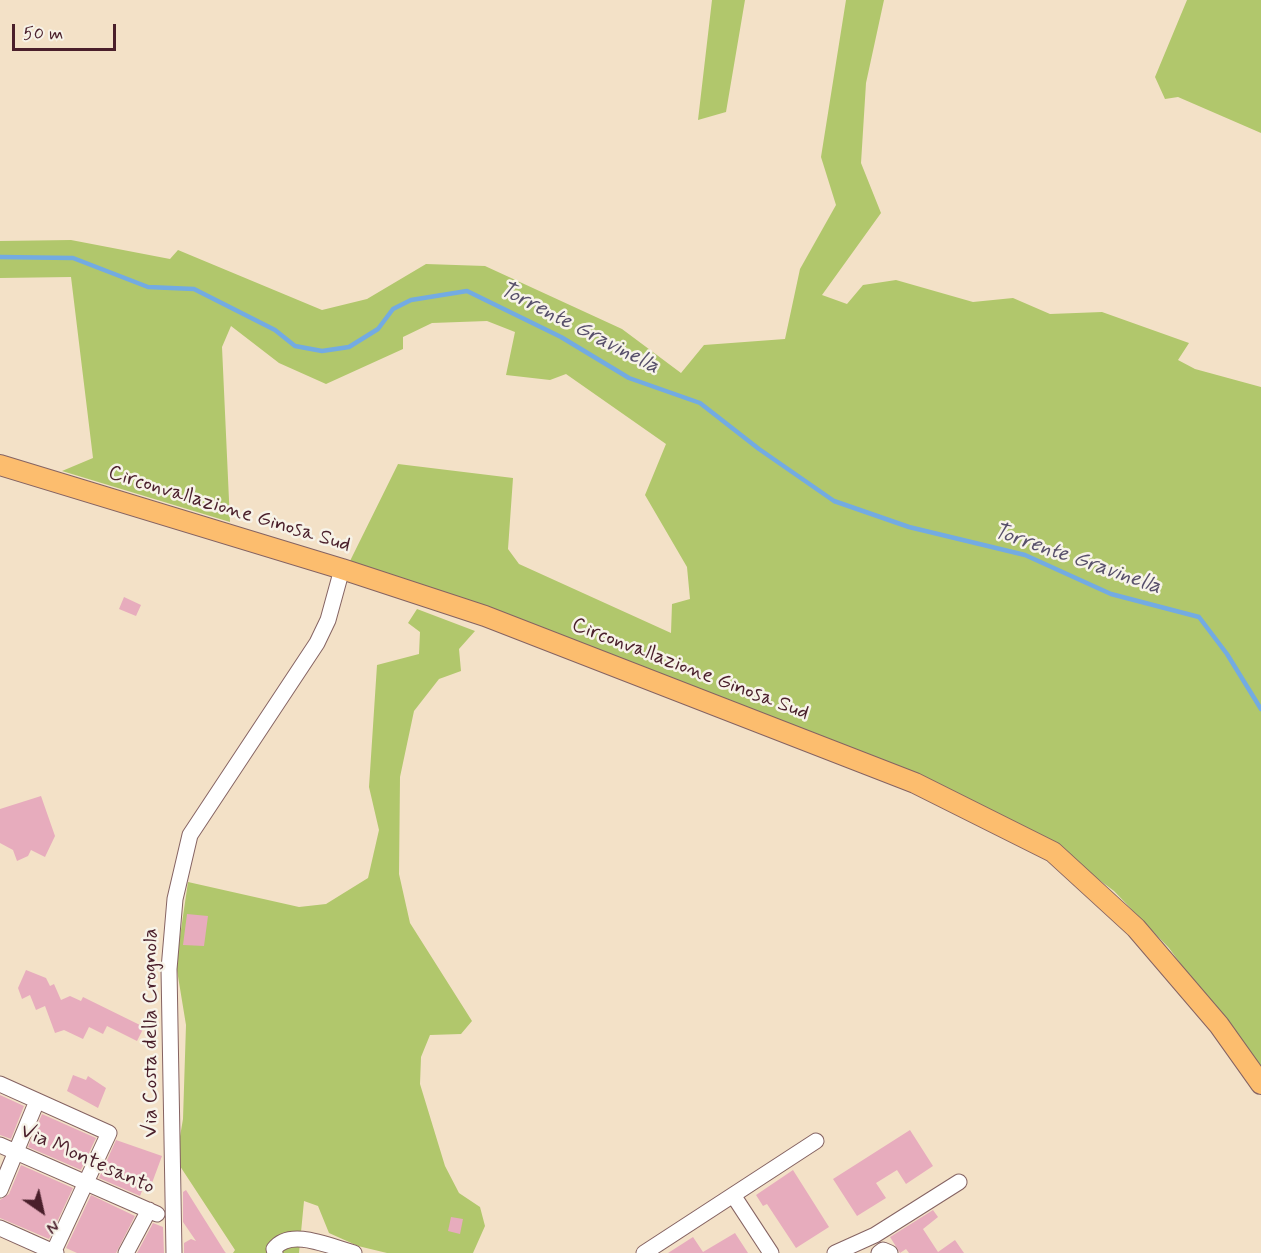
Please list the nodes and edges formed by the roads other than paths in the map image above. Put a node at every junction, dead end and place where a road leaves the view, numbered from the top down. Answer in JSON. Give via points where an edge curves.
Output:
{"nodes":[{"id":1,"x":0,"y":465,"type":"edge"},
{"id":2,"x":342,"y":569,"type":"junction"},
{"id":3,"x":0,"y":1084,"type":"edge"},
{"id":4,"x":1261,"y":1084,"type":"edge"},
{"id":5,"x":37,"y":1101,"type":"junction"},
{"id":6,"x":816,"y":1141,"type":"dead end"},
{"id":7,"x":0,"y":1145,"type":"edge"},
{"id":8,"x":16,"y":1152,"type":"junction"},
{"id":9,"x":959,"y":1182,"type":"dead end"},
{"id":10,"x":86,"y":1183,"type":"junction"},
{"id":11,"x":0,"y":1191,"type":"edge"},
{"id":12,"x":733,"y":1195,"type":"junction"},
{"id":13,"x":0,"y":1228,"type":"edge"},
{"id":14,"x":274,"y":1251,"type":"edge"},
{"id":15,"x":838,"y":1252,"type":"edge"},
{"id":16,"x":55,"y":1253,"type":"edge"},
{"id":17,"x":126,"y":1253,"type":"edge"},
{"id":18,"x":174,"y":1253,"type":"edge"},
{"id":19,"x":354,"y":1253,"type":"edge"},
{"id":20,"x":644,"y":1253,"type":"edge"},
{"id":21,"x":771,"y":1253,"type":"edge"},
{"id":22,"x":879,"y":1253,"type":"edge"},
{"id":23,"x":890,"y":1253,"type":"edge"}],
"edges":[{"from":1,"to":2,"type":"main road","name":"Circonvallazione Ginosa Sud"},
{"from":2,"to":4,"type":"main road","name":"Circonvallazione Ginosa Sud","via":[[485,616],[915,783],[1053,852],[1136,928],[1219,1025]]},
{"from":2,"to":18,"type":"street","name":"Via Costa della Crognola","via":[[328,620],[317,643],[190,835],[175,899],[169,969]]},
{"from":3,"to":5,"type":"street"},
{"from":5,"to":8,"type":"street"},
{"from":5,"to":10,"type":"street","via":[[109,1133]]},
{"from":6,"to":12,"type":"street"},
{"from":7,"to":8,"type":"street","name":"Via Montesanto"},
{"from":8,"to":10,"type":"street","name":"Via Montesanto"},
{"from":8,"to":11,"type":"street"},
{"from":9,"to":15,"type":"street","via":[[875,1235]]},
{"from":10,"to":16,"type":"street"},
{"from":10,"to":17,"type":"street","name":"Via Montesanto","via":[[153,1212]]},
{"from":12,"to":20,"type":"street"},
{"from":12,"to":21,"type":"street"},
{"from":13,"to":16,"type":"street"},
{"from":14,"to":19,"type":"street","via":[[279,1242],[292,1238]]},
{"from":22,"to":23,"type":"street"}]}
